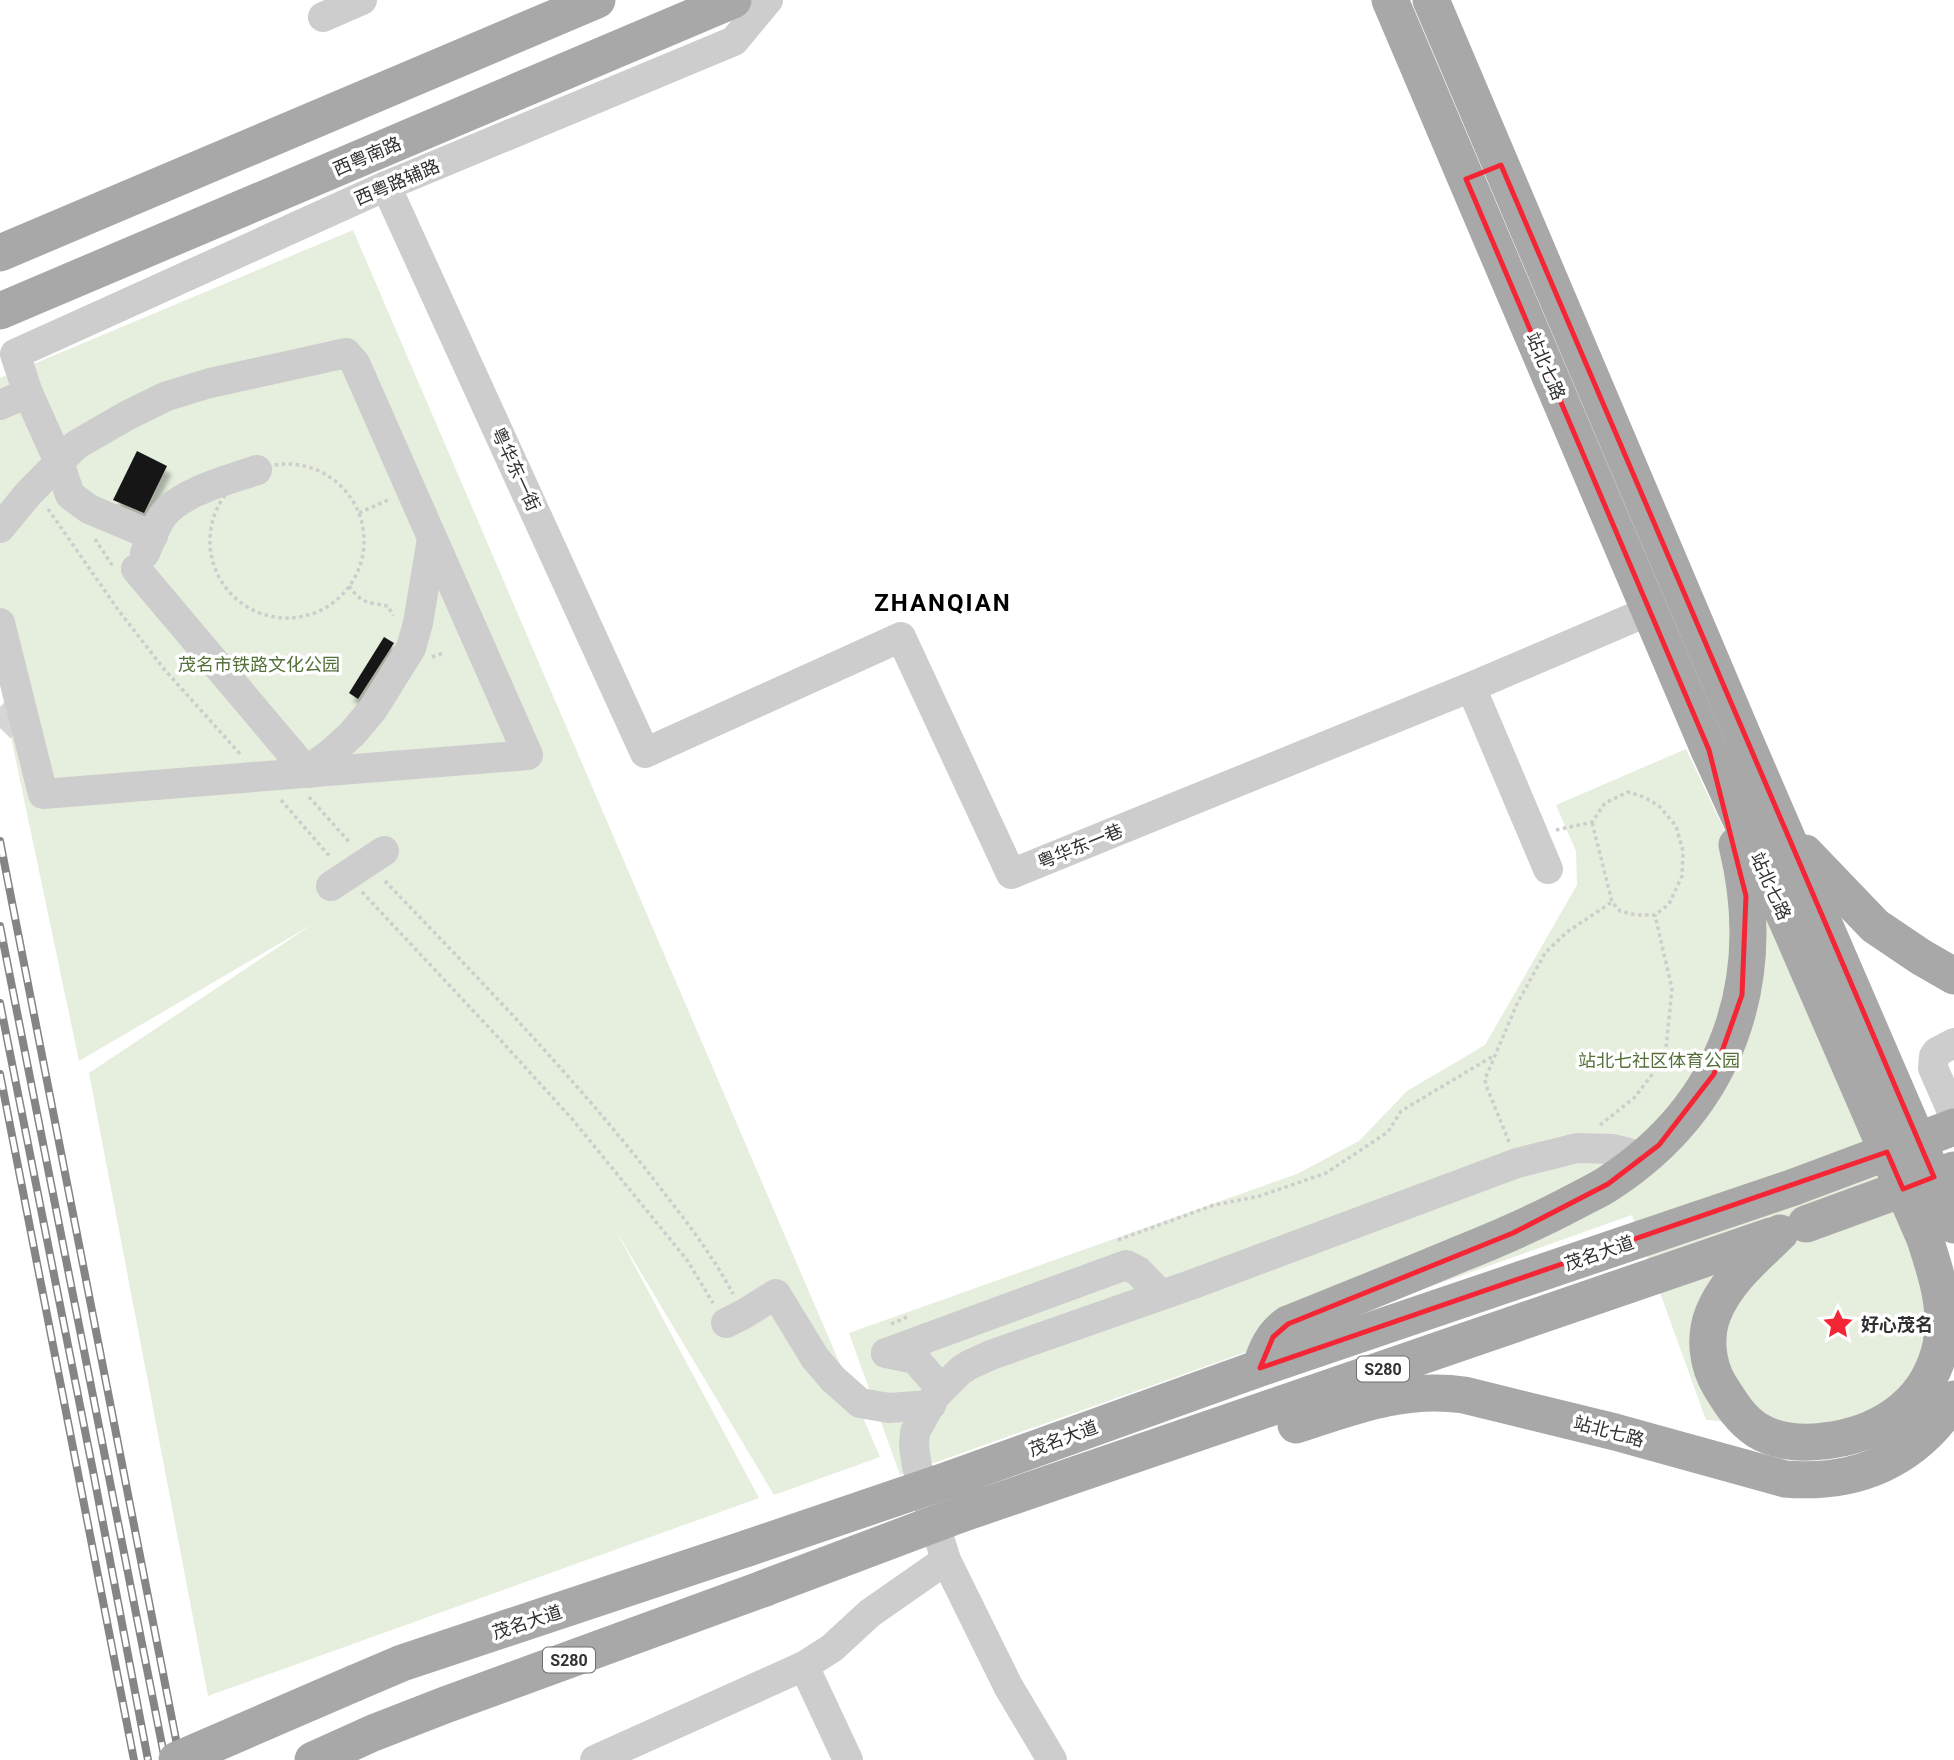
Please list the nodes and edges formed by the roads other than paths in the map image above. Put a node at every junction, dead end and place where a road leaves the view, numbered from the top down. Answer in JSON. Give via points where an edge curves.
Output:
{"nodes":[{"id":1,"x":362,"y":0,"type":"edge"},
{"id":2,"x":597,"y":0,"type":"edge"},
{"id":3,"x":733,"y":0,"type":"edge"},
{"id":4,"x":768,"y":0,"type":"edge"},
{"id":5,"x":1390,"y":0,"type":"edge"},
{"id":6,"x":1431,"y":0,"type":"edge"},
{"id":7,"x":323,"y":17,"type":"dead end"},
{"id":8,"x":1501,"y":164,"type":"junction"},
{"id":9,"x":1466,"y":179,"type":"junction"},
{"id":10,"x":386,"y":186,"type":"junction"},
{"id":11,"x":0,"y":253,"type":"edge"},
{"id":12,"x":0,"y":311,"type":"edge"},
{"id":13,"x":28,"y":393,"type":"junction"},
{"id":14,"x":0,"y":405,"type":"edge"},
{"id":15,"x":1624,"y":454,"type":"junction"},
{"id":16,"x":59,"y":462,"type":"junction"},
{"id":17,"x":1589,"y":468,"type":"junction"},
{"id":18,"x":257,"y":470,"type":"road end"},
{"id":19,"x":0,"y":528,"type":"edge"},
{"id":20,"x":153,"y":536,"type":"junction"},
{"id":21,"x":432,"y":539,"type":"junction"},
{"id":22,"x":1650,"y":611,"type":"junction"},
{"id":23,"x":0,"y":623,"type":"edge"},
{"id":24,"x":1471,"y":687,"type":"junction"},
{"id":25,"x":1709,"y":750,"type":"junction"},
{"id":26,"x":645,"y":753,"type":"joint"},
{"id":27,"x":307,"y":772,"type":"junction"},
{"id":28,"x":1786,"y":833,"type":"junction"},
{"id":29,"x":1548,"y":869,"type":"dead end"},
{"id":30,"x":1954,"y":976,"type":"edge"},
{"id":31,"x":1954,"y":1043,"type":"edge"},
{"id":32,"x":1954,"y":1116,"type":"edge"},
{"id":33,"x":1954,"y":1127,"type":"edge"},
{"id":34,"x":1644,"y":1157,"type":"junction"},
{"id":35,"x":1954,"y":1170,"type":"edge"},
{"id":36,"x":1954,"y":1225,"type":"edge"},
{"id":37,"x":1793,"y":1229,"type":"junction"},
{"id":38,"x":1160,"y":1295,"type":"junction"},
{"id":39,"x":735,"y":1318,"type":"road end"},
{"id":40,"x":1261,"y":1368,"type":"junction"},
{"id":41,"x":936,"y":1397,"type":"junction"},
{"id":42,"x":1954,"y":1399,"type":"edge"},
{"id":43,"x":1240,"y":1418,"type":"junction"},
{"id":44,"x":946,"y":1560,"type":"junction"},
{"id":45,"x":804,"y":1666,"type":"junction"},
{"id":46,"x":177,"y":1760,"type":"edge"},
{"id":47,"x":313,"y":1760,"type":"edge"},
{"id":48,"x":595,"y":1760,"type":"edge"},
{"id":49,"x":848,"y":1760,"type":"edge"},
{"id":50,"x":1052,"y":1760,"type":"edge"}],
"edges":[{"from":1,"to":7,"type":"street"},
{"from":2,"to":11,"type":"main road"},
{"from":3,"to":12,"type":"main road","name":"西粤南路"},
{"from":4,"to":10,"type":"street","name":"西粤路辅路","via":[[734,41]]},
{"from":5,"to":9,"type":"main road","name":"站北七路"},
{"from":6,"to":8,"type":"main road","name":"站北七路"},
{"from":8,"to":9,"type":"main road"},
{"from":8,"to":15,"type":"main road","name":"站北七路"},
{"from":9,"to":17,"type":"main road","name":"站北七路"},
{"from":10,"to":13,"type":"street","name":"西粤路辅路","via":[[15,354]]},
{"from":10,"to":26,"type":"street","name":"粤华东一街"},
{"from":13,"to":14,"type":"street"},
{"from":13,"to":16,"type":"street"},
{"from":15,"to":17,"type":"main road"},
{"from":15,"to":28,"type":"main road","name":"站北七路"},
{"from":16,"to":19,"type":"street"},
{"from":16,"to":20,"type":"street","via":[[70,495],[89,509]]},
{"from":16,"to":21,"type":"street","via":[[100,430],[167,396],[346,354],[355,363]]},
{"from":17,"to":22,"type":"main road","name":"站北七路"},
{"from":18,"to":20,"type":"street","via":[[177,503],[162,516]]},
{"from":20,"to":27,"type":"street","via":[[134,580]]},
{"from":21,"to":27,"type":"street","via":[[418,624],[421,653],[352,734]]},
{"from":21,"to":27,"type":"street","via":[[528,755]]},
{"from":22,"to":24,"type":"street","name":"粤华东一巷"},
{"from":22,"to":25,"type":"main road","name":"站北七路"},
{"from":23,"to":27,"type":"street","via":[[43,794]]},
{"from":24,"to":26,"type":"street","name":"粤华东一巷","via":[[1011,874],[901,637]]},
{"from":24,"to":29,"type":"street"},
{"from":25,"to":34,"type":"main road","via":[[1727,804],[1746,896],[1747,963],[1742,995],[1714,1074],[1687,1113]]},
{"from":25,"to":37,"type":"main road","name":"站北七路","via":[[1925,1239],[1941,1292],[1940,1350],[1925,1385],[1900,1412],[1854,1437],[1812,1443],[1775,1438],[1748,1423],[1714,1376],[1708,1334],[1719,1301],[1734,1280]]},
{"from":28,"to":30,"type":"main road","via":[[1875,926]]},
{"from":28,"to":36,"type":"main road","name":"站北七路"},
{"from":31,"to":32,"type":"street","via":[[1937,1052],[1933,1062]]},
{"from":33,"to":40,"type":"main road","name":"茂名大道","number":"S280","bridge":true,"via":[[1794,1187]]},
{"from":34,"to":38,"type":"street","via":[[1613,1149],[1577,1148],[1517,1163]]},
{"from":34,"to":40,"type":"main road","via":[[1608,1184],[1513,1233],[1288,1324],[1268,1345]]},
{"from":35,"to":37,"type":"main road","number":"S280","bridge":true},
{"from":37,"to":43,"type":"main road","number":"S280"},
{"from":38,"to":41,"type":"street","via":[[979,1360],[960,1371]]},
{"from":38,"to":41,"type":"street","via":[[1126,1265],[886,1353],[915,1359]]},
{"from":39,"to":41,"type":"street","via":[[776,1294],[815,1358],[860,1403],[889,1408]]},
{"from":40,"to":46,"type":"main road","name":"茂名大道","number":"S280","bridge":true,"via":[[951,1479],[402,1663]]},
{"from":41,"to":44,"type":"street","via":[[915,1432],[914,1446]]},
{"from":42,"to":43,"type":"main road","name":"站北七路","via":[[1930,1433],[1883,1464],[1809,1481],[1785,1479],[1447,1392],[1400,1395],[1284,1428]]},
{"from":43,"to":47,"type":"main road","number":"S280","bridge":true,"via":[[961,1514],[445,1705]]},
{"from":44,"to":45,"type":"street"},
{"from":44,"to":50,"type":"street","via":[[1008,1686]]},
{"from":45,"to":48,"type":"street"},
{"from":45,"to":49,"type":"street"}]}
